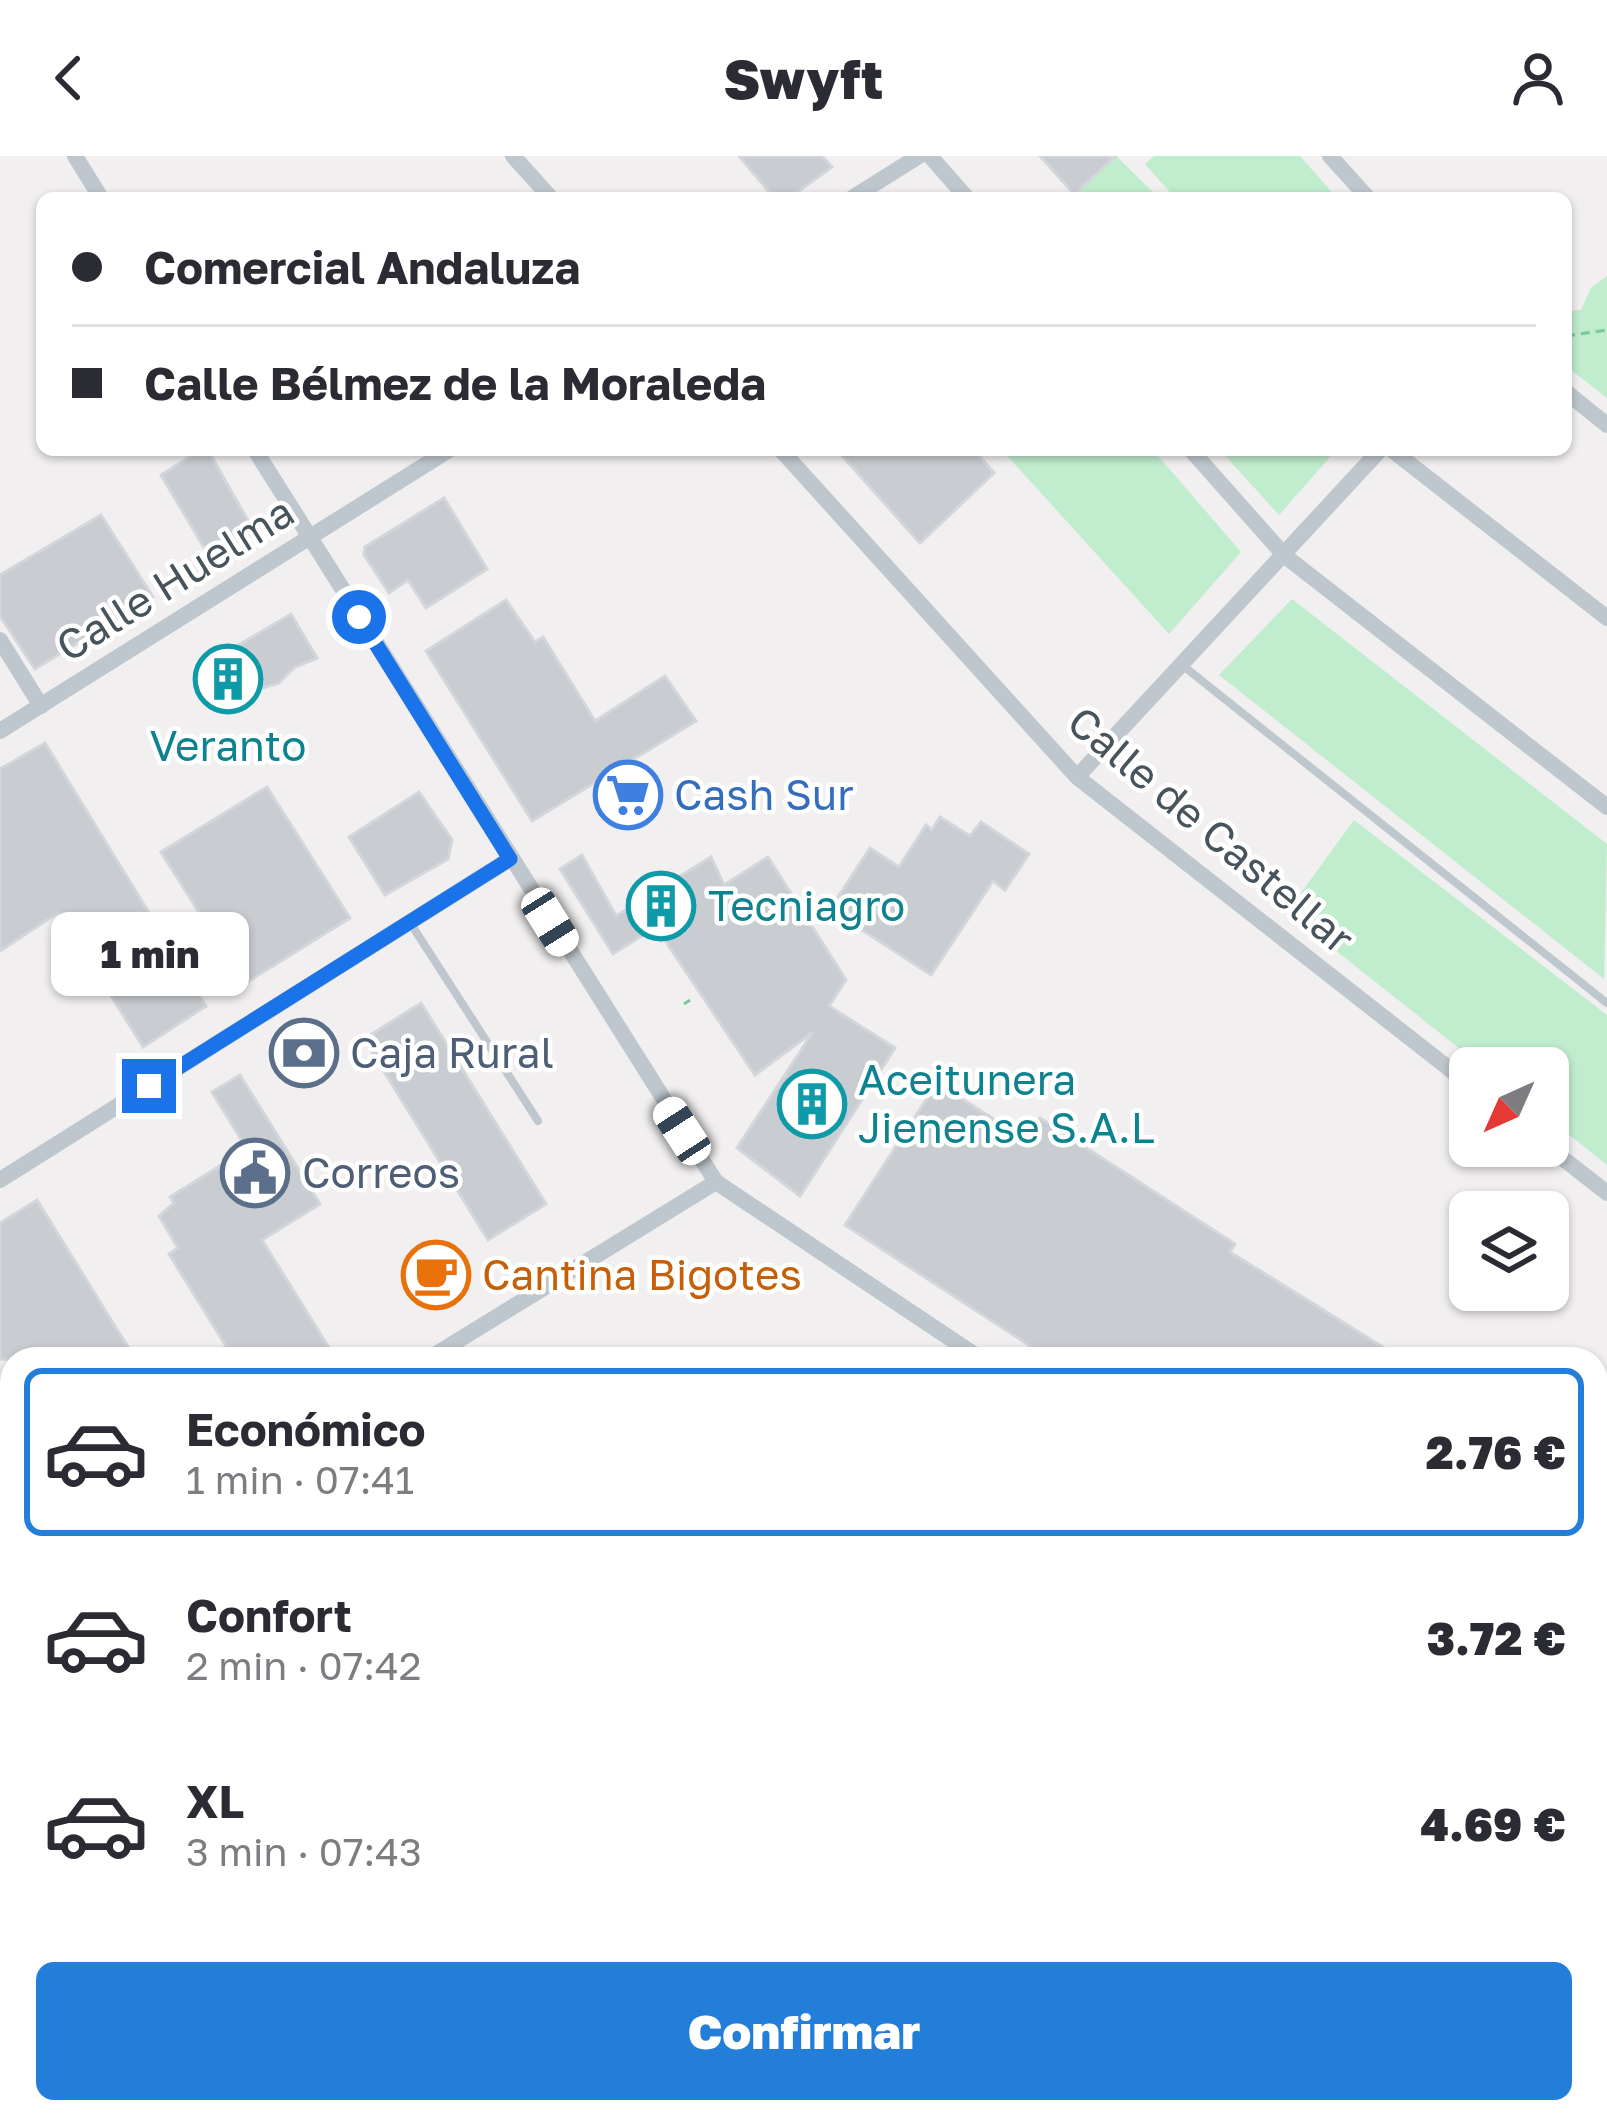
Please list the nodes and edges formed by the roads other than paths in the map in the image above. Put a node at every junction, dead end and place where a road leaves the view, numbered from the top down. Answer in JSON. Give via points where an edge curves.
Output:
{"nodes":[{"id":1,"x":75,"y":156,"type":"edge"},
{"id":2,"x":513,"y":156,"type":"edge"},
{"id":3,"x":919,"y":156,"type":"edge"},
{"id":4,"x":930,"y":156,"type":"edge"},
{"id":5,"x":1330,"y":156,"type":"edge"},
{"id":6,"x":97,"y":192,"type":"edge"},
{"id":7,"x":546,"y":192,"type":"edge"},
{"id":8,"x":862,"y":192,"type":"edge"},
{"id":9,"x":962,"y":192,"type":"edge"},
{"id":10,"x":1363,"y":192,"type":"edge"},
{"id":11,"x":1572,"y":397,"type":"edge"},
{"id":12,"x":1607,"y":424,"type":"edge"},
{"id":13,"x":259,"y":456,"type":"edge"},
{"id":14,"x":439,"y":456,"type":"edge"},
{"id":15,"x":786,"y":456,"type":"edge"},
{"id":16,"x":1196,"y":456,"type":"edge"},
{"id":17,"x":1375,"y":456,"type":"edge"},
{"id":18,"x":1400,"y":456,"type":"edge"},
{"id":19,"x":309,"y":537,"type":"junction"},
{"id":20,"x":1285,"y":556,"type":"junction"},
{"id":21,"x":1607,"y":618,"type":"edge"},
{"id":22,"x":0,"y":640,"type":"edge"},
{"id":23,"x":1182,"y":665,"type":"junction"},
{"id":24,"x":41,"y":706,"type":"junction"},
{"id":25,"x":0,"y":731,"type":"edge"},
{"id":26,"x":1077,"y":777,"type":"junction"},
{"id":27,"x":1607,"y":807,"type":"edge"},
{"id":28,"x":510,"y":859,"type":"junction"},
{"id":29,"x":410,"y":921,"type":"junction"},
{"id":30,"x":1607,"y":1003,"type":"edge"},
{"id":31,"x":1449,"y":1069,"type":"edge"},
{"id":32,"x":538,"y":1121,"type":"dead end"},
{"id":33,"x":1569,"y":1163,"type":"edge"},
{"id":34,"x":0,"y":1180,"type":"edge"},
{"id":35,"x":716,"y":1182,"type":"junction"},
{"id":36,"x":1607,"y":1193,"type":"edge"},
{"id":37,"x":448,"y":1347,"type":"edge"},
{"id":38,"x":963,"y":1347,"type":"edge"}],
"edges":[{"from":1,"to":6,"type":"street"},
{"from":2,"to":7,"type":"street"},
{"from":3,"to":8,"type":"street"},
{"from":4,"to":9,"type":"street"},
{"from":5,"to":10,"type":"street"},
{"from":11,"to":12,"type":"street"},
{"from":13,"to":19,"type":"street"},
{"from":14,"to":19,"type":"street","name":"Calle Huelma"},
{"from":15,"to":26,"type":"street","name":"Calle de Castellar"},
{"from":16,"to":20,"type":"street"},
{"from":17,"to":20,"type":"street"},
{"from":18,"to":21,"type":"street"},
{"from":19,"to":24,"type":"street","name":"Calle Huelma"},
{"from":19,"to":28,"type":"street"},
{"from":20,"to":23,"type":"street"},
{"from":20,"to":27,"type":"street"},
{"from":22,"to":24,"type":"street"},
{"from":23,"to":26,"type":"street"},
{"from":23,"to":30,"type":"lane"},
{"from":24,"to":25,"type":"street","name":"Calle Huelma"},
{"from":26,"to":31,"type":"street","name":"Calle de Castellar"},
{"from":28,"to":29,"type":"street"},
{"from":28,"to":35,"type":"street"},
{"from":29,"to":32,"type":"lane"},
{"from":29,"to":34,"type":"street"},
{"from":33,"to":36,"type":"street"},
{"from":35,"to":37,"type":"street"},
{"from":35,"to":38,"type":"street"}]}
